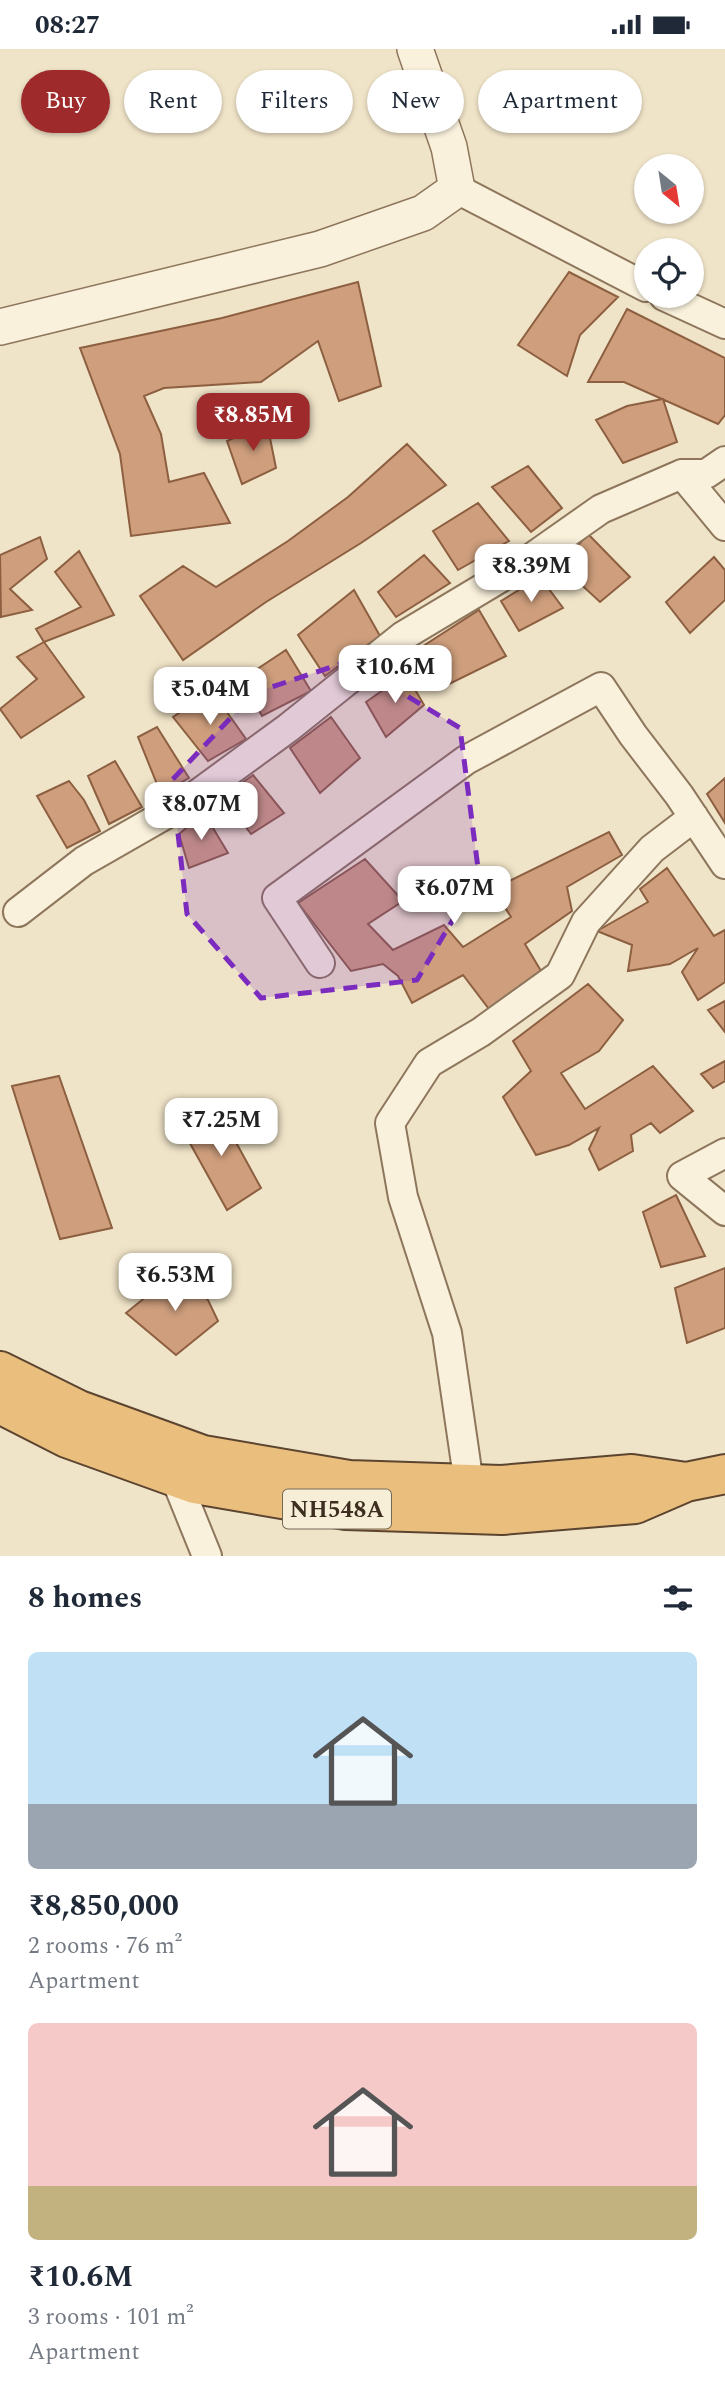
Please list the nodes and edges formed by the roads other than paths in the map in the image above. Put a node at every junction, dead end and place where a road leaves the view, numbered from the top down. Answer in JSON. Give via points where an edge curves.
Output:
{"nodes":[{"id":1,"x":415,"y":49,"type":"edge"},
{"id":2,"x":457,"y":189,"type":"junction"},
{"id":3,"x":634,"y":281,"type":"edge"},
{"id":4,"x":690,"y":308,"type":"edge"},
{"id":5,"x":725,"y":324,"type":"edge"},
{"id":6,"x":0,"y":327,"type":"edge"},
{"id":7,"x":725,"y":461,"type":"edge"},
{"id":8,"x":682,"y":474,"type":"junction"},
{"id":9,"x":725,"y":526,"type":"edge"},
{"id":10,"x":694,"y":817,"type":"junction"},
{"id":11,"x":725,"y":864,"type":"edge"},
{"id":12,"x":18,"y":912,"type":"dead end"},
{"id":13,"x":320,"y":963,"type":"dead end"},
{"id":14,"x":725,"y":1153,"type":"edge"},
{"id":15,"x":725,"y":1211,"type":"edge"},
{"id":16,"x":0,"y":1371,"type":"edge"},
{"id":17,"x":0,"y":1404,"type":"edge"},
{"id":18,"x":725,"y":1474,"type":"edge"},
{"id":19,"x":176,"y":1477,"type":"junction"},
{"id":20,"x":686,"y":1482,"type":"junction"},
{"id":21,"x":470,"y":1484,"type":"junction"},
{"id":22,"x":207,"y":1556,"type":"edge"}],
"edges":[{"from":1,"to":2,"type":"street","via":[[449,148]]},
{"from":2,"to":3,"type":"street"},
{"from":2,"to":6,"type":"street","via":[[423,213],[320,249]]},
{"from":4,"to":5,"type":"street"},
{"from":7,"to":8,"type":"street","via":[[706,474]]},
{"from":8,"to":9,"type":"street"},
{"from":8,"to":12,"type":"street","via":[[601,509],[520,566],[403,636],[187,802],[84,861]]},
{"from":10,"to":11,"type":"street"},
{"from":10,"to":13,"type":"street","via":[[601,687],[466,760],[277,898]]},
{"from":10,"to":21,"type":"street","via":[[652,849],[586,922],[561,975],[429,1063],[390,1123],[403,1197],[447,1333]]},
{"from":14,"to":15,"type":"street","via":[[682,1176]]},
{"from":16,"to":21,"type":"highway","number":"NH548A","via":[[79,1410],[203,1455],[349,1481]]},
{"from":17,"to":19,"type":"highway","number":"NH548A","via":[[67,1438]]},
{"from":18,"to":20,"type":"highway","number":"NH548A"},
{"from":19,"to":20,"type":"highway","number":"NH548A","via":[[346,1510],[502,1515],[635,1504]]},
{"from":19,"to":22,"type":"street"},
{"from":20,"to":21,"type":"highway","number":"NH548A","via":[[632,1474]]}]}
